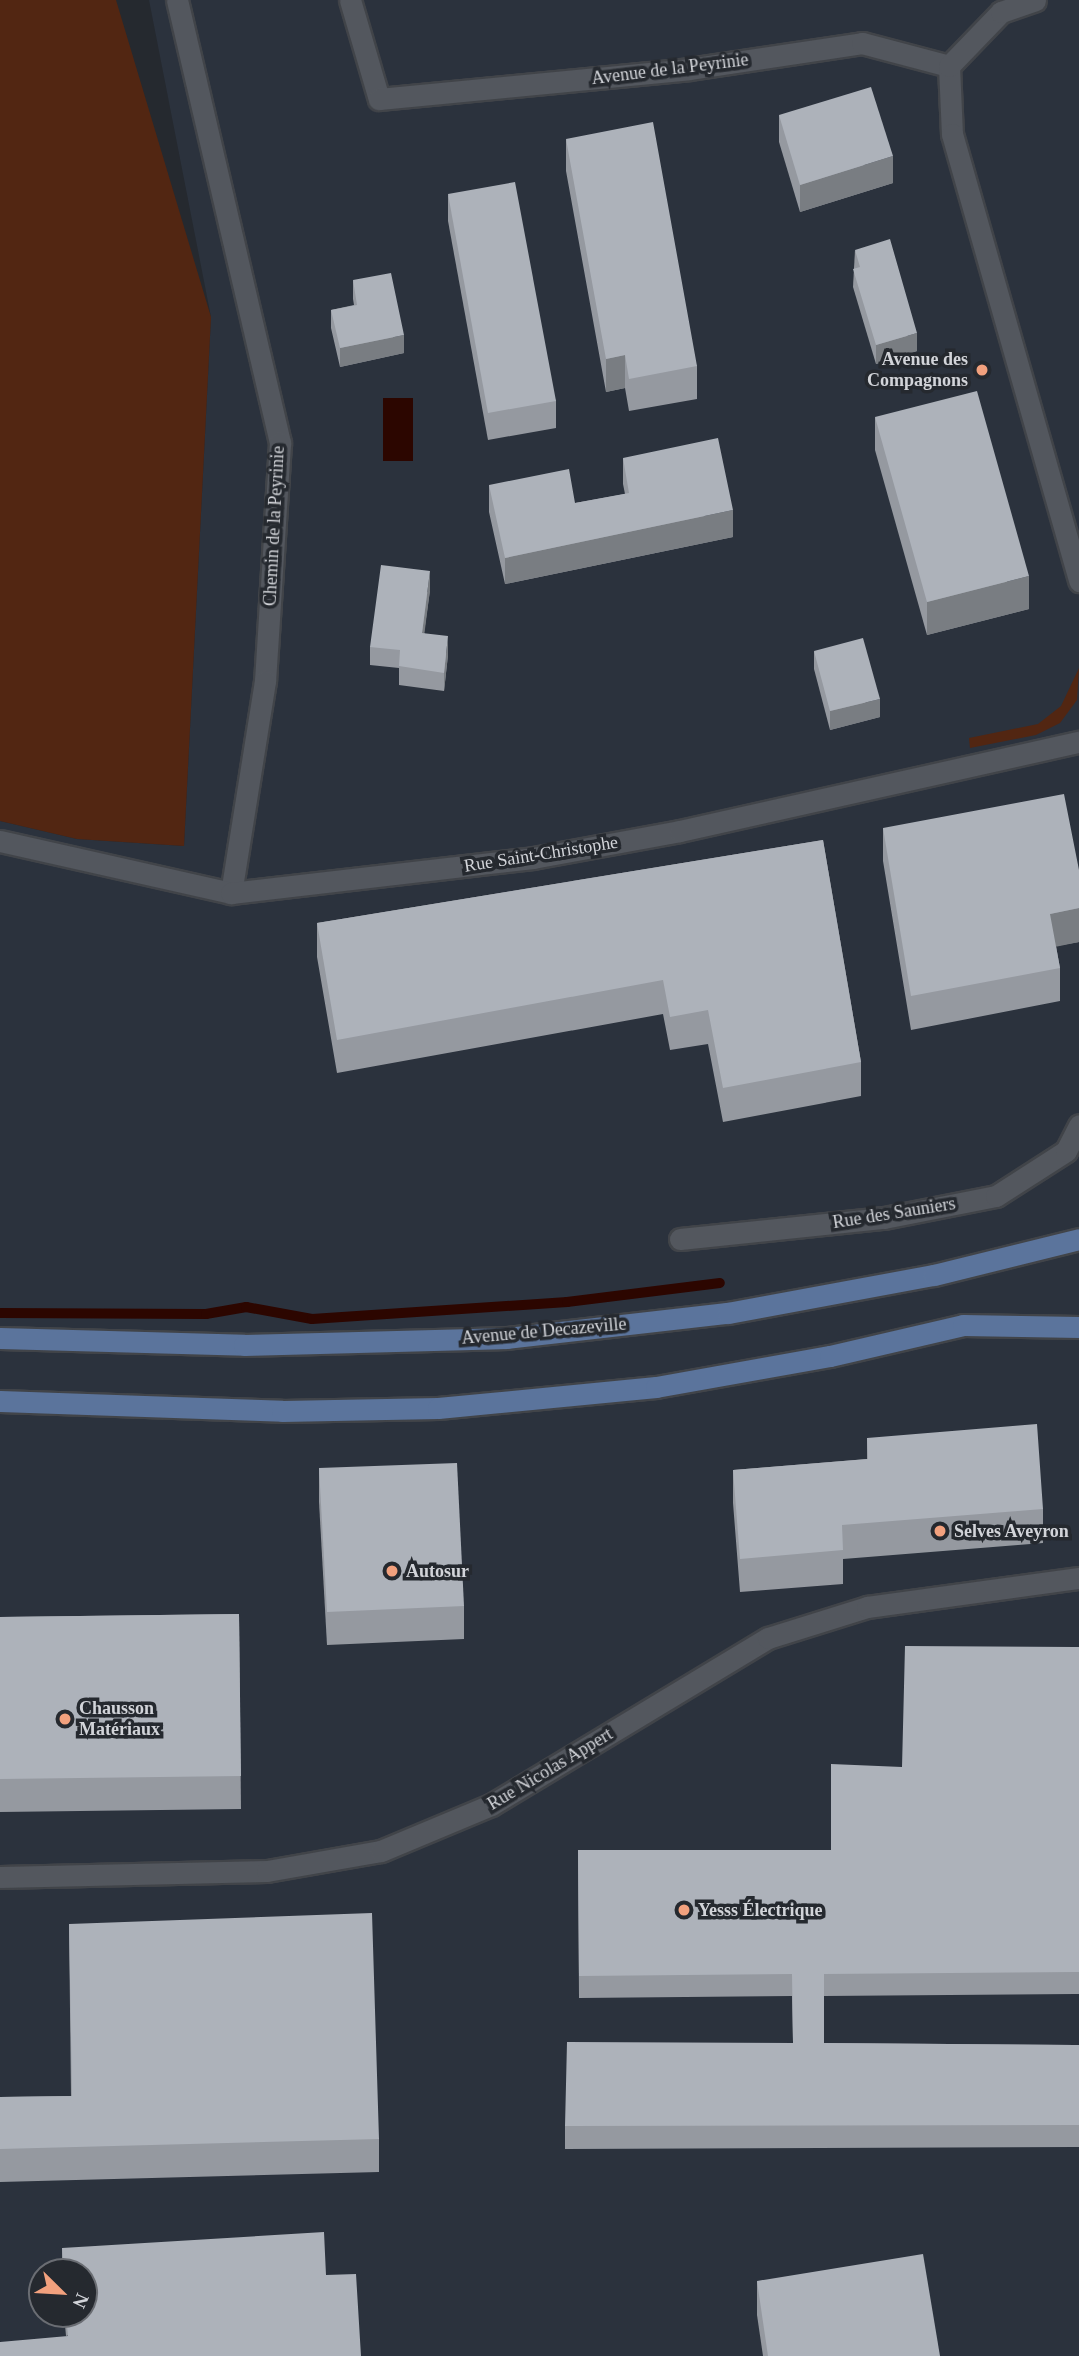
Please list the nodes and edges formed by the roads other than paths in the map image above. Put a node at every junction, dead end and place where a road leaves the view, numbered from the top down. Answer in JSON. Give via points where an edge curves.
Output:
{"nodes":[{"id":1,"x":177,"y":0,"type":"edge"},
{"id":2,"x":350,"y":0,"type":"edge"},
{"id":3,"x":1035,"y":0,"type":"edge"},
{"id":4,"x":949,"y":66,"type":"junction"},
{"id":5,"x":1079,"y":581,"type":"edge"},
{"id":6,"x":1079,"y":742,"type":"edge"},
{"id":7,"x":0,"y":841,"type":"edge"},
{"id":8,"x":231,"y":893,"type":"junction"},
{"id":9,"x":1079,"y":1125,"type":"edge"},
{"id":10,"x":680,"y":1239,"type":"dead end"},
{"id":11,"x":1079,"y":1239,"type":"edge"},
{"id":12,"x":1079,"y":1327,"type":"edge"},
{"id":13,"x":0,"y":1338,"type":"edge"},
{"id":14,"x":0,"y":1401,"type":"edge"},
{"id":15,"x":1079,"y":1578,"type":"edge"},
{"id":16,"x":0,"y":1877,"type":"edge"}],
"edges":[{"from":1,"to":8,"type":"street","name":"Chemin de la Peyrinie","via":[[280,443],[265,681]]},
{"from":2,"to":4,"type":"street","name":"Avenue de la Peyrinie","via":[[379,99],[689,69],[862,43]]},
{"from":3,"to":4,"type":"street","via":[[1001,12]]},
{"from":4,"to":5,"type":"street","via":[[952,134]]},
{"from":6,"to":8,"type":"street","name":"Rue Saint-Christophe","via":[[680,831],[533,858]]},
{"from":7,"to":8,"type":"street","name":"Rue Saint-Christophe"},
{"from":9,"to":10,"type":"street","name":"Rue des Sauniers","via":[[1066,1151],[996,1196],[884,1218]]},
{"from":11,"to":13,"type":"main road","name":"Avenue de Decazeville","via":[[934,1275],[728,1313],[507,1338],[244,1345]]},
{"from":12,"to":14,"type":"main road","via":[[963,1325],[830,1356],[656,1387],[438,1408],[282,1411]]},
{"from":15,"to":16,"type":"street","name":"Rue Nicolas Appert","via":[[867,1607],[768,1638],[491,1805],[381,1851],[267,1871]]}]}
